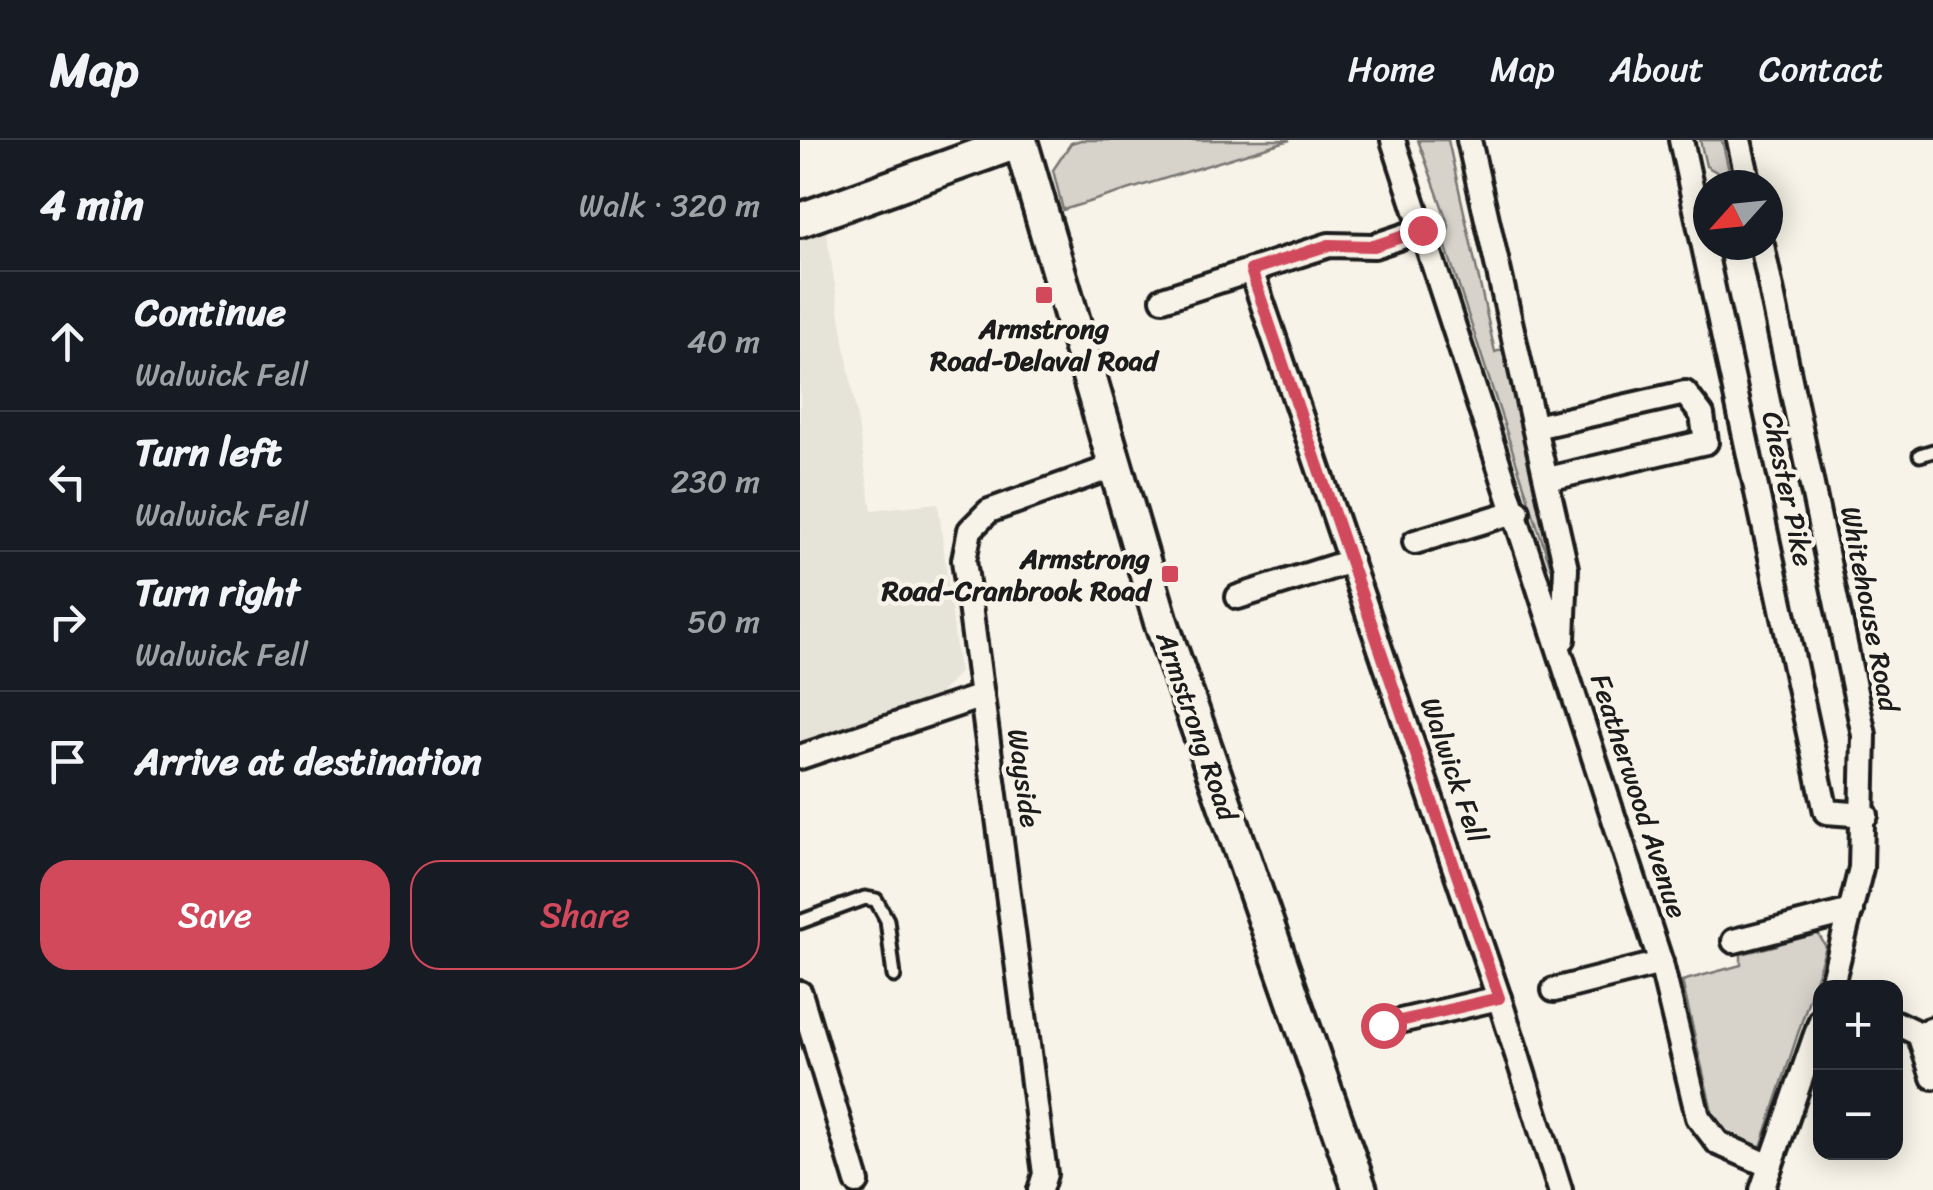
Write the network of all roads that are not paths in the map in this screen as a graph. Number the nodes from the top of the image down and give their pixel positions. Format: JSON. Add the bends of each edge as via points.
{"nodes":[{"id":1,"x":1021,"y":140,"type":"edge"},
{"id":2,"x":1393,"y":140,"type":"edge"},
{"id":3,"x":1470,"y":140,"type":"edge"},
{"id":4,"x":1681,"y":140,"type":"edge"},
{"id":5,"x":1739,"y":140,"type":"edge"},
{"id":6,"x":1746,"y":170,"type":"edge"},
{"id":7,"x":800,"y":220,"type":"edge"},
{"id":8,"x":1422,"y":230,"type":"junction"},
{"id":9,"x":1765,"y":260,"type":"edge"},
{"id":10,"x":1251,"y":270,"type":"junction"},
{"id":11,"x":1163,"y":298,"type":"dead end"},
{"id":12,"x":1534,"y":427,"type":"junction"},
{"id":13,"x":1933,"y":452,"type":"edge"},
{"id":14,"x":1920,"y":455,"type":"dead end"},
{"id":15,"x":1112,"y":467,"type":"junction"},
{"id":16,"x":1548,"y":478,"type":"junction"},
{"id":17,"x":1518,"y":512,"type":"junction"},
{"id":18,"x":1415,"y":542,"type":"dead end"},
{"id":19,"x":1351,"y":561,"type":"junction"},
{"id":20,"x":1238,"y":597,"type":"dead end"},
{"id":21,"x":1562,"y":658,"type":"junction"},
{"id":22,"x":982,"y":696,"type":"junction"},
{"id":23,"x":800,"y":757,"type":"edge"},
{"id":24,"x":1866,"y":815,"type":"junction"},
{"id":25,"x":1852,"y":911,"type":"junction"},
{"id":26,"x":800,"y":922,"type":"edge"},
{"id":27,"x":1734,"y":942,"type":"dead end"},
{"id":28,"x":1662,"y":963,"type":"junction"},
{"id":29,"x":894,"y":976,"type":"dead end"},
{"id":30,"x":1834,"y":980,"type":"edge"},
{"id":31,"x":1554,"y":990,"type":"dead end"},
{"id":32,"x":800,"y":993,"type":"edge"},
{"id":33,"x":1501,"y":1003,"type":"junction"},
{"id":34,"x":1383,"y":1025,"type":"dead end"},
{"id":35,"x":1926,"y":1032,"type":"edge"},
{"id":36,"x":1813,"y":1040,"type":"edge"},
{"id":37,"x":1933,"y":1077,"type":"edge"},
{"id":38,"x":1770,"y":1166,"type":"junction"},
{"id":39,"x":856,"y":1182,"type":"dead end"},
{"id":40,"x":1040,"y":1190,"type":"edge"},
{"id":41,"x":1360,"y":1190,"type":"edge"},
{"id":42,"x":1560,"y":1190,"type":"edge"},
{"id":43,"x":1762,"y":1190,"type":"edge"}],
"edges":[{"from":1,"to":7,"type":"street"},
{"from":1,"to":15,"type":"street","name":"Armstrong Road"},
{"from":2,"to":8,"type":"street","name":"Featherwood Avenue"},
{"from":3,"to":12,"type":"street","name":"Featherwood Avenue"},
{"from":4,"to":24,"type":"street","name":"Chester Pike","via":[[1826,812]]},
{"from":5,"to":6,"type":"street"},
{"from":8,"to":10,"type":"street","via":[[1374,246],[1329,245]]},
{"from":8,"to":17,"type":"street","name":"Featherwood Avenue"},
{"from":9,"to":24,"type":"street","name":"Whitehouse Road","via":[[1864,735]]},
{"from":10,"to":11,"type":"street"},
{"from":10,"to":19,"type":"street","name":"Walwick Fell"},
{"from":12,"to":16,"type":"street","name":"Featherwood Avenue"},
{"from":12,"to":16,"type":"street","via":[[1685,393],[1702,415],[1706,442]]},
{"from":13,"to":14,"type":"lane"},
{"from":15,"to":22,"type":"street","name":"Wayside","via":[[988,510],[970,530],[964,560]]},
{"from":15,"to":41,"type":"street","name":"Armstrong Road"},
{"from":16,"to":21,"type":"street","name":"Featherwood Avenue","via":[[1566,568]]},
{"from":17,"to":18,"type":"street"},
{"from":17,"to":21,"type":"street","name":"Featherwood Avenue"},
{"from":19,"to":20,"type":"street"},
{"from":19,"to":33,"type":"street","name":"Walwick Fell"},
{"from":21,"to":28,"type":"street","name":"Featherwood Avenue"},
{"from":22,"to":23,"type":"street"},
{"from":22,"to":40,"type":"street","name":"Wayside","via":[[1045,1174]]},
{"from":24,"to":25,"type":"street","name":"Whitehouse Road"},
{"from":25,"to":27,"type":"street"},
{"from":25,"to":30,"type":"street","name":"Whitehouse Road"},
{"from":26,"to":29,"type":"lane","via":[[876,900],[888,920]]},
{"from":28,"to":31,"type":"street","name":"Featherwood Avenue"},
{"from":28,"to":38,"type":"street","via":[[1698,1118],[1718,1144]]},
{"from":32,"to":39,"type":"street"},
{"from":33,"to":34,"type":"street"},
{"from":33,"to":42,"type":"street","name":"Walwick Fell"},
{"from":35,"to":37,"type":"street"},
{"from":36,"to":38,"type":"street"},
{"from":38,"to":43,"type":"street"}]}
